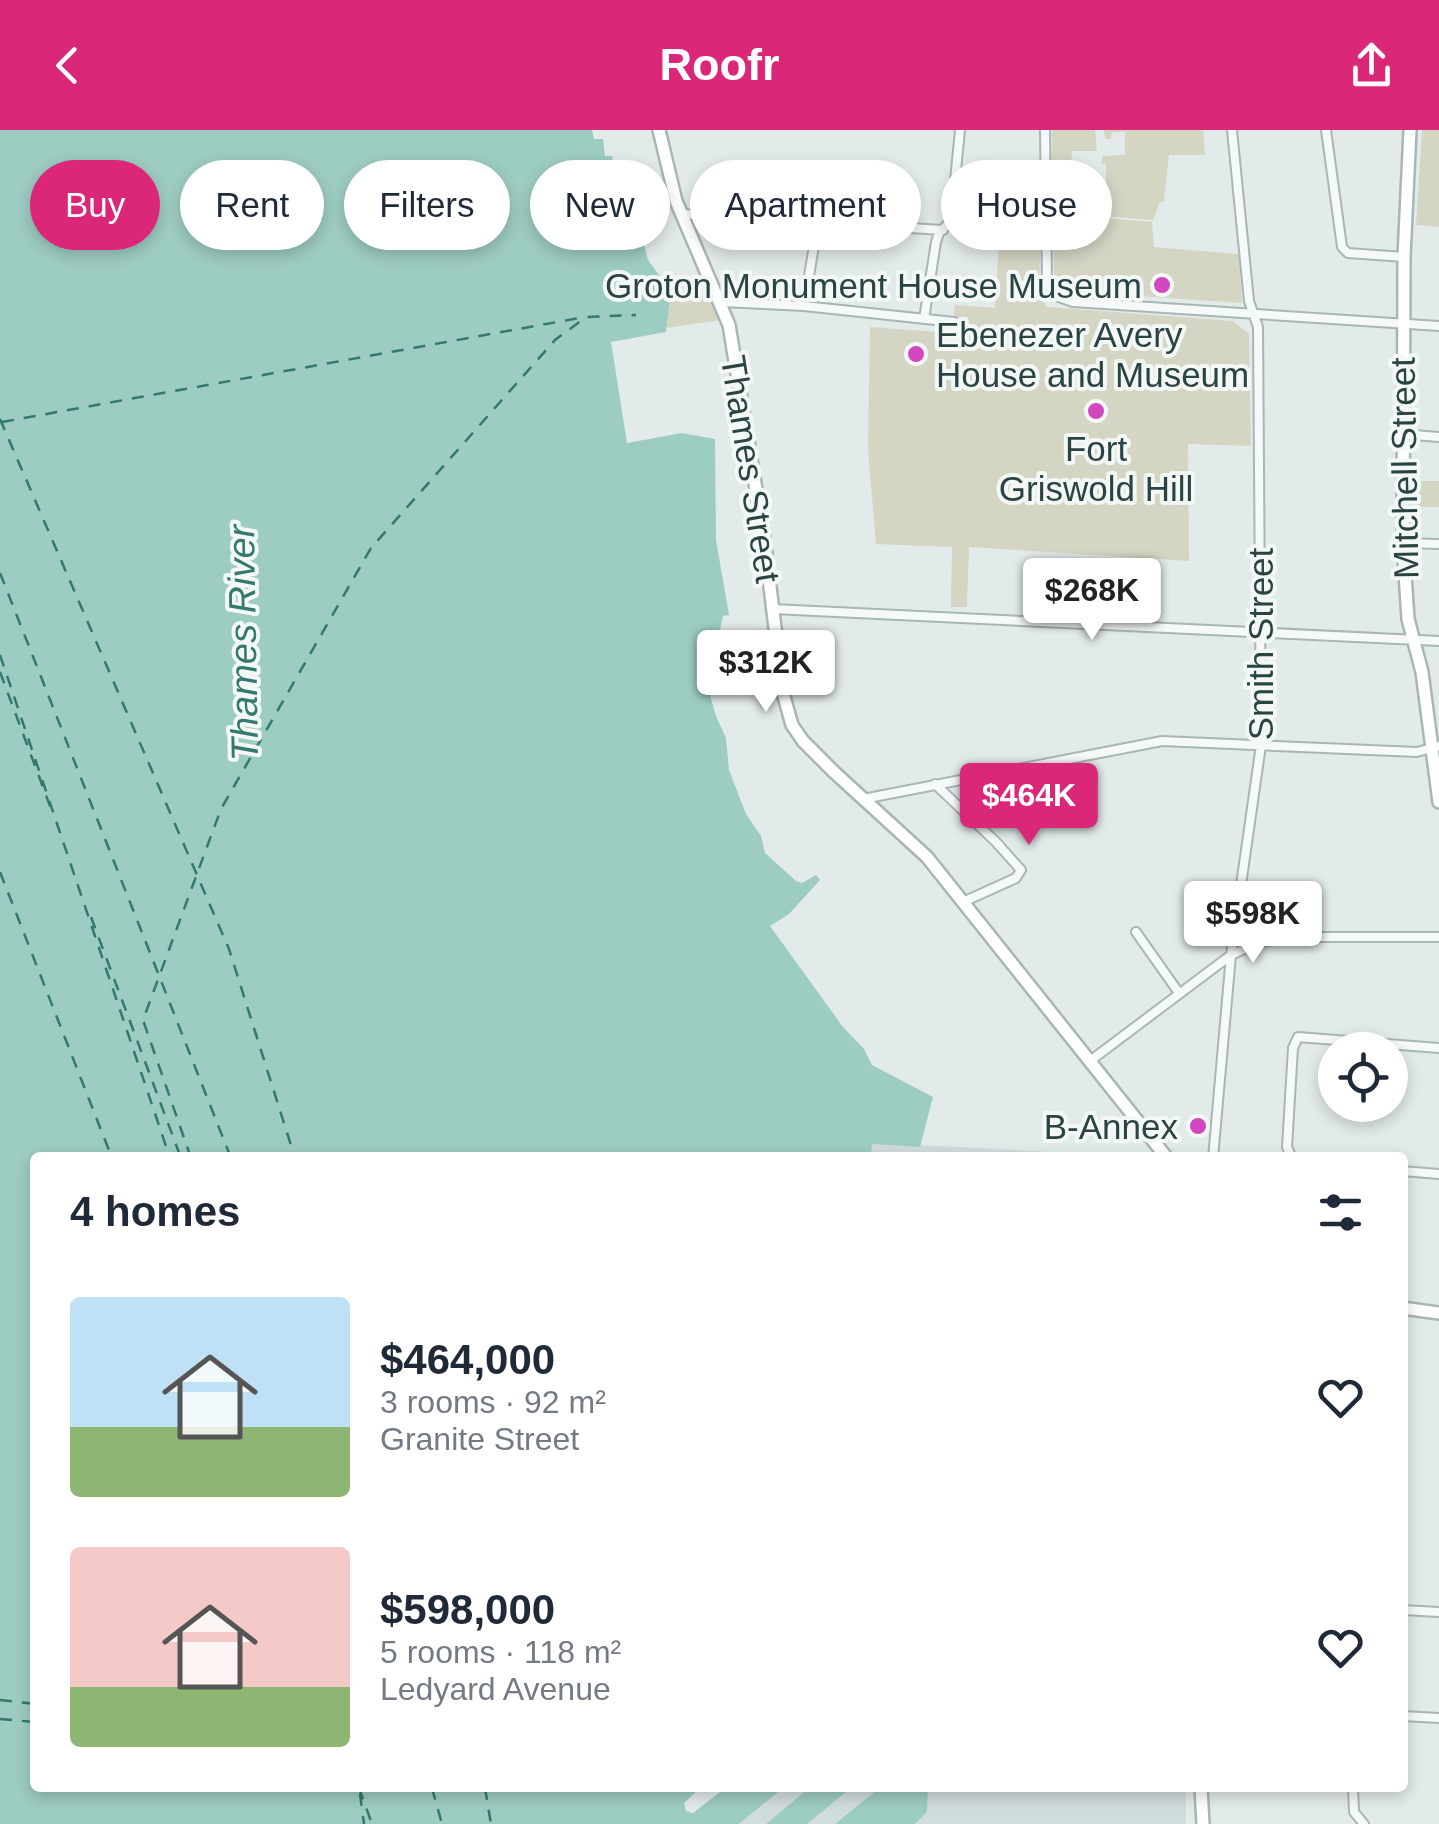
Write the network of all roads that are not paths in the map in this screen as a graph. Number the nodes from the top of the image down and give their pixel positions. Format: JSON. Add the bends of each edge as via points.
{"nodes":[{"id":1,"x":659,"y":130,"type":"edge"},
{"id":2,"x":960,"y":130,"type":"edge"},
{"id":3,"x":1045,"y":130,"type":"edge"},
{"id":4,"x":1232,"y":130,"type":"edge"},
{"id":5,"x":1326,"y":130,"type":"edge"},
{"id":6,"x":1410,"y":130,"type":"edge"},
{"id":7,"x":957,"y":160,"type":"edge"},
{"id":8,"x":682,"y":214,"type":"junction"},
{"id":9,"x":690,"y":214,"type":"edge"},
{"id":10,"x":941,"y":233,"type":"edge"},
{"id":11,"x":813,"y":250,"type":"edge"},
{"id":12,"x":1404,"y":256,"type":"junction"},
{"id":13,"x":809,"y":276,"type":"dead end"},
{"id":14,"x":721,"y":302,"type":"junction"},
{"id":15,"x":1252,"y":314,"type":"junction"},
{"id":16,"x":924,"y":319,"type":"junction"},
{"id":17,"x":954,"y":322,"type":"dead end"},
{"id":18,"x":1403,"y":324,"type":"junction"},
{"id":19,"x":1439,"y":326,"type":"edge"},
{"id":20,"x":1401,"y":434,"type":"junction"},
{"id":21,"x":1439,"y":437,"type":"edge"},
{"id":22,"x":1403,"y":543,"type":"junction"},
{"id":23,"x":1439,"y":544,"type":"edge"},
{"id":24,"x":773,"y":608,"type":"junction"},
{"id":25,"x":1261,"y":632,"type":"junction"},
{"id":26,"x":1412,"y":639,"type":"junction"},
{"id":27,"x":1439,"y":641,"type":"edge"},
{"id":28,"x":1262,"y":745,"type":"junction"},
{"id":29,"x":1435,"y":748,"type":"edge"},
{"id":30,"x":936,"y":784,"type":"junction"},
{"id":31,"x":862,"y":798,"type":"junction"},
{"id":32,"x":1439,"y":802,"type":"edge"},
{"id":33,"x":963,"y":902,"type":"junction"},
{"id":34,"x":1136,"y":932,"type":"dead end"},
{"id":35,"x":1439,"y":937,"type":"edge"},
{"id":36,"x":1231,"y":955,"type":"junction"},
{"id":37,"x":1179,"y":993,"type":"junction"},
{"id":38,"x":1439,"y":1048,"type":"edge"},
{"id":39,"x":1090,"y":1060,"type":"junction"},
{"id":40,"x":1162,"y":1152,"type":"edge"},
{"id":41,"x":1214,"y":1152,"type":"edge"},
{"id":42,"x":1288,"y":1152,"type":"edge"},
{"id":43,"x":1408,"y":1171,"type":"edge"},
{"id":44,"x":1439,"y":1174,"type":"edge"},
{"id":45,"x":1408,"y":1309,"type":"edge"},
{"id":46,"x":1439,"y":1313,"type":"edge"},
{"id":47,"x":1408,"y":1610,"type":"edge"},
{"id":48,"x":1439,"y":1612,"type":"edge"},
{"id":49,"x":1408,"y":1716,"type":"edge"},
{"id":50,"x":1439,"y":1718,"type":"edge"},
{"id":51,"x":1201,"y":1792,"type":"edge"},
{"id":52,"x":1353,"y":1792,"type":"edge"},
{"id":53,"x":1203,"y":1824,"type":"edge"},
{"id":54,"x":1364,"y":1824,"type":"edge"}],
"edges":[{"from":1,"to":8,"type":"street","name":"Thames Street"},
{"from":2,"to":7,"type":"street"},
{"from":3,"to":15,"type":"street","via":[[1047,283],[1056,296]]},
{"from":4,"to":15,"type":"street","name":"Smith Street"},
{"from":5,"to":12,"type":"street","via":[[1342,247],[1348,253]]},
{"from":6,"to":12,"type":"street","name":"Mitchell Street"},
{"from":8,"to":9,"type":"street"},
{"from":8,"to":14,"type":"street","name":"Thames Street"},
{"from":10,"to":16,"type":"street"},
{"from":11,"to":13,"type":"street"},
{"from":12,"to":18,"type":"street","name":"Mitchell Street"},
{"from":14,"to":16,"type":"street"},
{"from":14,"to":24,"type":"street","name":"Thames Street"},
{"from":15,"to":18,"type":"street"},
{"from":15,"to":25,"type":"street","name":"Smith Street","via":[[1258,327]]},
{"from":16,"to":17,"type":"street"},
{"from":18,"to":19,"type":"street"},
{"from":18,"to":20,"type":"street","name":"Mitchell Street"},
{"from":20,"to":21,"type":"street"},
{"from":20,"to":22,"type":"street","name":"Mitchell Street"},
{"from":22,"to":23,"type":"street"},
{"from":22,"to":26,"type":"street","name":"Mitchell Street"},
{"from":24,"to":25,"type":"street"},
{"from":24,"to":31,"type":"street","name":"Thames Street","via":[[792,725]]},
{"from":25,"to":26,"type":"street"},
{"from":25,"to":28,"type":"street","name":"Smith Street"},
{"from":26,"to":27,"type":"street"},
{"from":26,"to":29,"type":"street","name":"Mitchell Street"},
{"from":28,"to":29,"type":"street"},
{"from":28,"to":30,"type":"street","via":[[1150,742]]},
{"from":28,"to":36,"type":"street","name":"Smith Street"},
{"from":29,"to":32,"type":"street","name":"Mitchell Street"},
{"from":30,"to":31,"type":"street"},
{"from":30,"to":33,"type":"street","via":[[1020,870],[1016,878]]},
{"from":31,"to":33,"type":"street","name":"Thames Street","via":[[928,858]]},
{"from":33,"to":39,"type":"street","name":"Thames Street"},
{"from":34,"to":37,"type":"street"},
{"from":35,"to":36,"type":"street","via":[[1273,938]]},
{"from":36,"to":37,"type":"street"},
{"from":36,"to":41,"type":"street","name":"Smith Street"},
{"from":37,"to":39,"type":"street"},
{"from":38,"to":42,"type":"street","via":[[1298,1037]]},
{"from":39,"to":40,"type":"street","name":"Thames Street"},
{"from":43,"to":44,"type":"street"},
{"from":45,"to":46,"type":"street"},
{"from":47,"to":48,"type":"street"},
{"from":49,"to":50,"type":"street"},
{"from":51,"to":53,"type":"street"},
{"from":52,"to":54,"type":"street","via":[[1354,1812]]}]}
